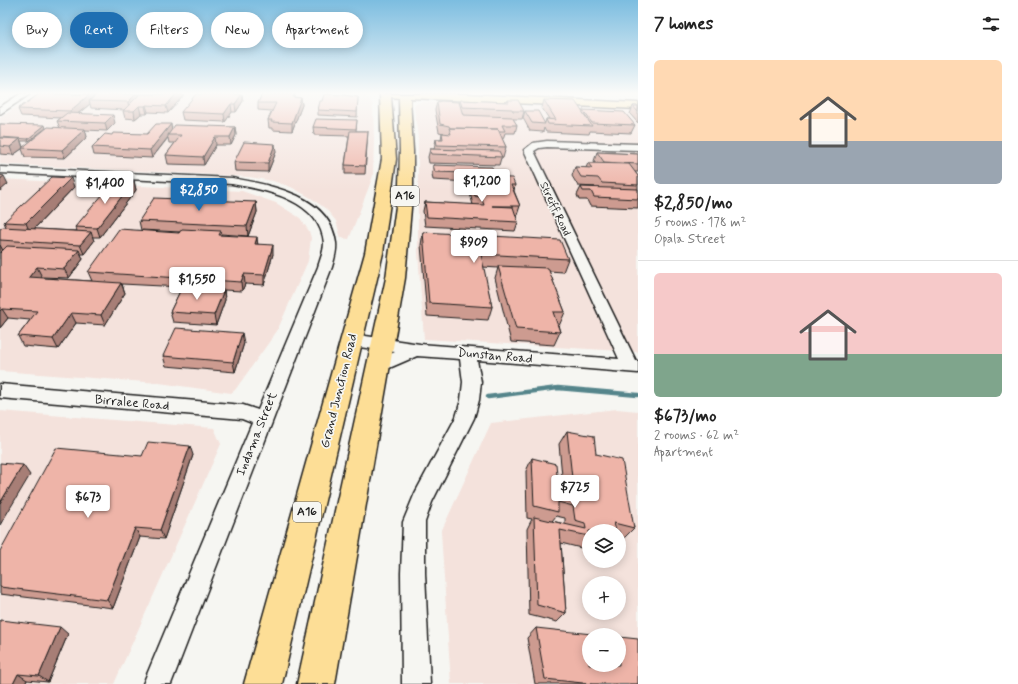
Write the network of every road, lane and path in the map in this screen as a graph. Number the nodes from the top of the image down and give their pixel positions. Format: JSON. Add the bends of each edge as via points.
{"nodes":[{"id":1,"x":387,"y":126,"type":"edge"},
{"id":2,"x":406,"y":126,"type":"edge"},
{"id":3,"x":638,"y":147,"type":"edge"},
{"id":4,"x":0,"y":170,"type":"edge"},
{"id":5,"x":352,"y":340,"type":"junction"},
{"id":6,"x":416,"y":349,"type":"junction"},
{"id":7,"x":468,"y":354,"type":"junction"},
{"id":8,"x":381,"y":355,"type":"junction"},
{"id":9,"x":634,"y":367,"type":"edge"},
{"id":10,"x":0,"y":391,"type":"edge"},
{"id":11,"x":262,"y":419,"type":"junction"},
{"id":12,"x":157,"y":684,"type":"edge"},
{"id":13,"x":263,"y":684,"type":"edge"},
{"id":14,"x":316,"y":684,"type":"edge"},
{"id":15,"x":416,"y":684,"type":"edge"}],
"edges":[{"from":1,"to":5,"type":"highway","name":"Grand Junction Road","number":"A16","via":[[389,159],[383,199],[374,253]]},
{"from":2,"to":8,"type":"highway","number":"A16","via":[[404,207]]},
{"from":3,"to":9,"type":"street","name":"Streiff Road","via":[[547,144],[536,145],[529,150]]},
{"from":4,"to":11,"type":"street","name":"Indama Street","via":[[232,181],[264,187],[290,196],[315,212],[326,227],[330,243],[325,267]]},
{"from":5,"to":8,"type":"street","name":"Dunstan Road"},
{"from":5,"to":13,"type":"highway","name":"Grand Junction Road","number":"A16"},
{"from":6,"to":7,"type":"street","name":"Dunstan Road"},
{"from":6,"to":8,"type":"street"},
{"from":6,"to":8,"type":"street","name":"Dunstan Road"},
{"from":7,"to":9,"type":"street","name":"Dunstan Road"},
{"from":7,"to":15,"type":"street","via":[[472,382],[465,418],[425,494],[414,522]]},
{"from":8,"to":14,"type":"highway","number":"A16"},
{"from":10,"to":11,"type":"street","name":"Birralee Road","via":[[243,412]]},
{"from":11,"to":12,"type":"street","name":"Indama Street"}]}
